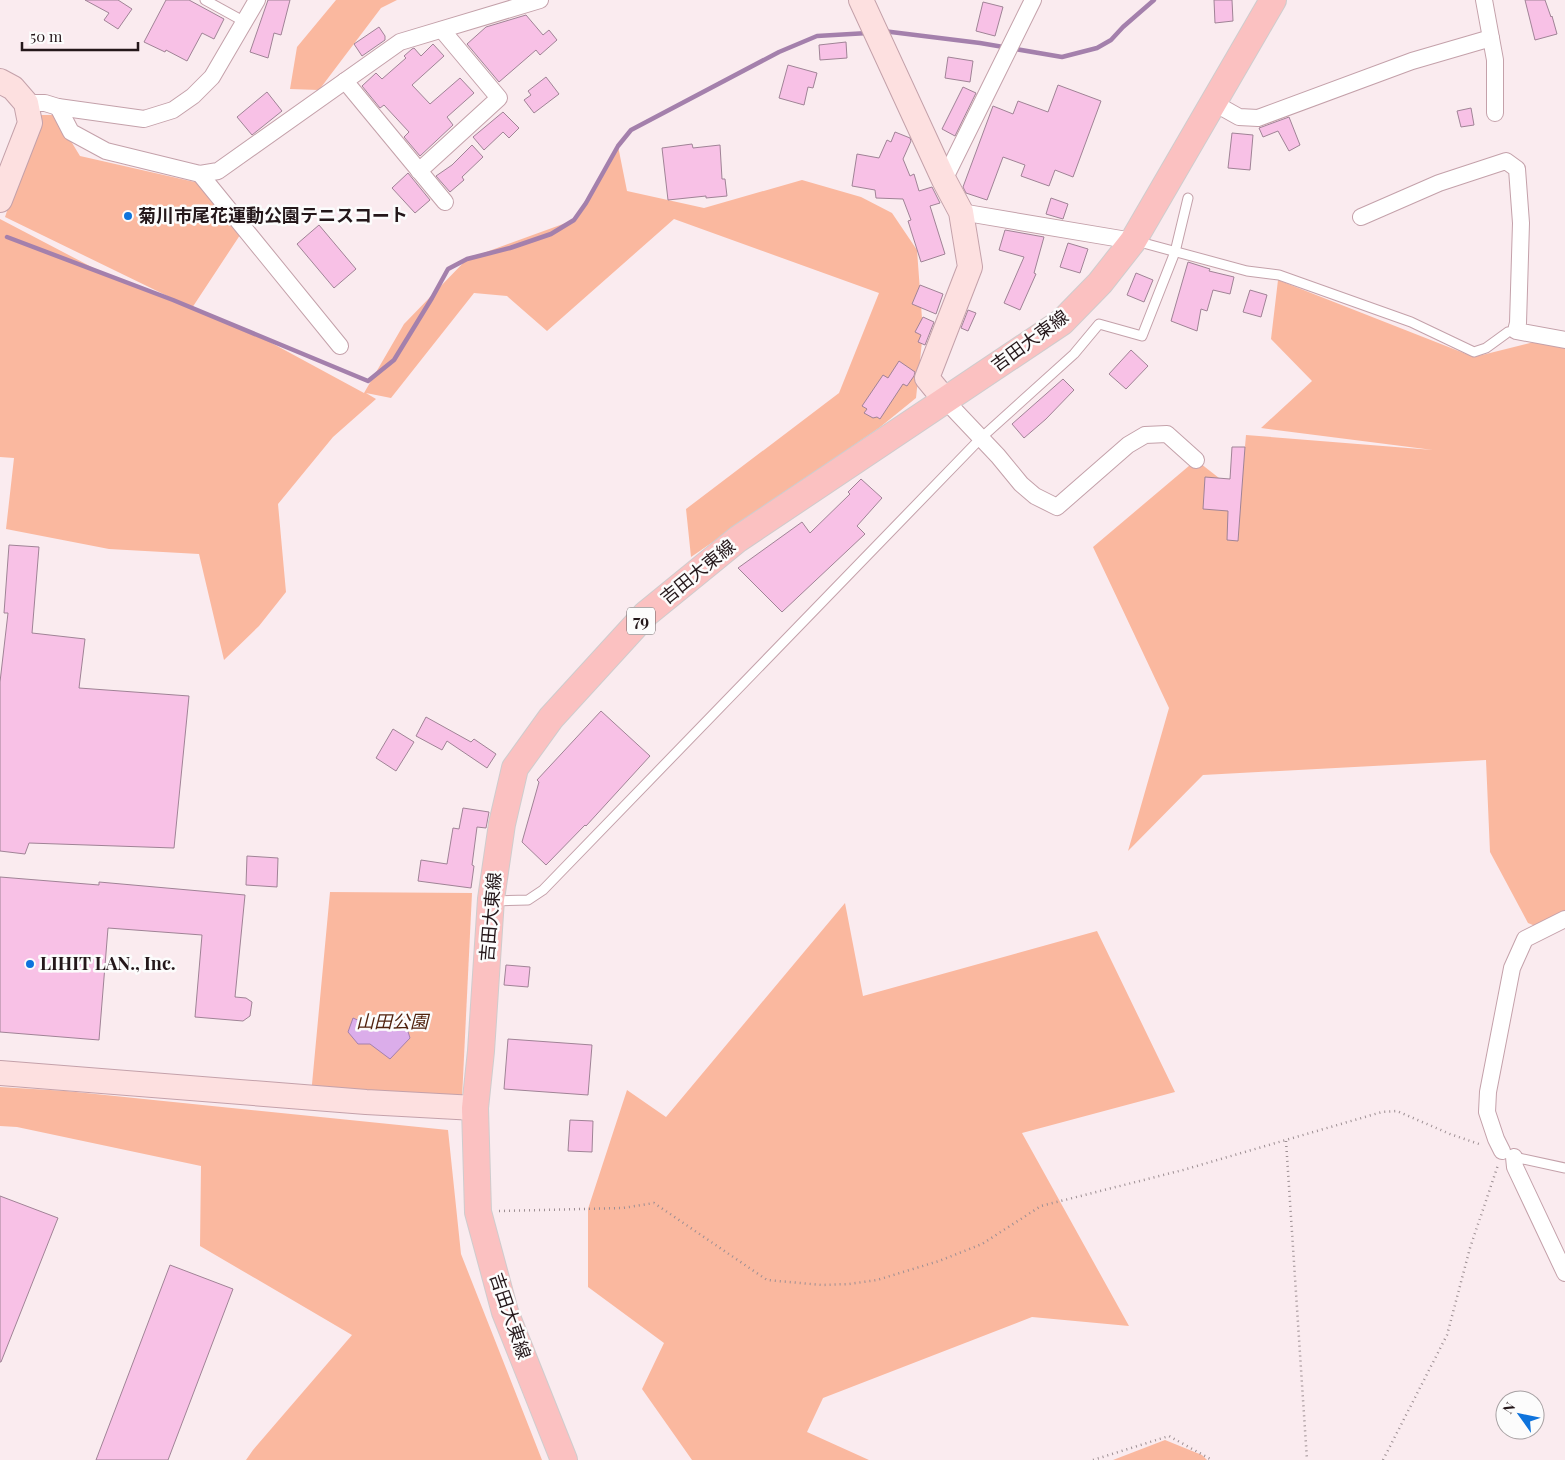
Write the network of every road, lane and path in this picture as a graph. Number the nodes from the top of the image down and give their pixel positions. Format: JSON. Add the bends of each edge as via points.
{"nodes":[{"id":1,"x":205,"y":0,"type":"edge"},
{"id":2,"x":257,"y":0,"type":"edge"},
{"id":3,"x":540,"y":0,"type":"edge"},
{"id":4,"x":1273,"y":0,"type":"edge"},
{"id":5,"x":1484,"y":0,"type":"edge"},
{"id":6,"x":1029,"y":1,"type":"edge"},
{"id":7,"x":521,"y":3,"type":"edge"},
{"id":8,"x":865,"y":10,"type":"edge"},
{"id":9,"x":245,"y":22,"type":"junction"},
{"id":10,"x":442,"y":30,"type":"junction"},
{"id":11,"x":1490,"y":38,"type":"junction"},
{"id":12,"x":0,"y":81,"type":"edge"},
{"id":13,"x":345,"y":81,"type":"junction"},
{"id":14,"x":26,"y":103,"type":"junction"},
{"id":15,"x":1214,"y":103,"type":"junction"},
{"id":16,"x":58,"y":107,"type":"junction"},
{"id":17,"x":1495,"y":113,"type":"dead end"},
{"id":18,"x":419,"y":171,"type":"junction"},
{"id":19,"x":200,"y":174,"type":"junction"},
{"id":20,"x":944,"y":180,"type":"junction"},
{"id":21,"x":1188,"y":198,"type":"dead end"},
{"id":22,"x":0,"y":200,"type":"edge"},
{"id":23,"x":445,"y":202,"type":"dead end"},
{"id":24,"x":961,"y":212,"type":"junction"},
{"id":25,"x":1361,"y":217,"type":"dead end"},
{"id":26,"x":1133,"y":241,"type":"junction"},
{"id":27,"x":1175,"y":252,"type":"junction"},
{"id":28,"x":1516,"y":331,"type":"junction"},
{"id":29,"x":1565,"y":340,"type":"edge"},
{"id":30,"x":340,"y":346,"type":"dead end"},
{"id":31,"x":946,"y":400,"type":"junction"},
{"id":32,"x":981,"y":438,"type":"junction"},
{"id":33,"x":1196,"y":460,"type":"dead end"},
{"id":34,"x":491,"y":901,"type":"junction"},
{"id":35,"x":1565,"y":919,"type":"edge"},
{"id":36,"x":0,"y":1073,"type":"edge"},
{"id":37,"x":475,"y":1108,"type":"junction"},
{"id":38,"x":1286,"y":1141,"type":"junction"},
{"id":39,"x":1508,"y":1154,"type":"junction"},
{"id":40,"x":1565,"y":1168,"type":"edge"},
{"id":41,"x":478,"y":1212,"type":"junction"},
{"id":42,"x":1565,"y":1273,"type":"edge"},
{"id":43,"x":564,"y":1460,"type":"edge"},
{"id":44,"x":1093,"y":1460,"type":"edge"},
{"id":45,"x":1212,"y":1460,"type":"edge"},
{"id":46,"x":1307,"y":1460,"type":"edge"},
{"id":47,"x":1382,"y":1460,"type":"edge"}],
"edges":[{"from":1,"to":9,"type":"lane"},
{"from":2,"to":9,"type":"street"},
{"from":3,"to":7,"type":"street"},
{"from":4,"to":15,"type":"main road","name":"吉田大東線","number":"79"},
{"from":5,"to":11,"type":"street"},
{"from":6,"to":20,"type":"street","via":[[1015,38]]},
{"from":7,"to":10,"type":"street"},
{"from":8,"to":20,"type":"street"},
{"from":9,"to":16,"type":"street","via":[[212,77],[194,96],[173,110],[144,119]]},
{"from":10,"to":13,"type":"street","via":[[400,42]]},
{"from":10,"to":18,"type":"street","via":[[499,98]]},
{"from":11,"to":15,"type":"street","via":[[1412,61],[1258,118],[1240,117]]},
{"from":11,"to":17,"type":"street","via":[[1495,60]]},
{"from":12,"to":14,"type":"street","via":[[13,88]]},
{"from":13,"to":18,"type":"street"},
{"from":13,"to":19,"type":"street","via":[[218,171]]},
{"from":14,"to":16,"type":"street"},
{"from":14,"to":22,"type":"street","via":[[30,123]]},
{"from":15,"to":26,"type":"main road","name":"吉田大東線","number":"79"},
{"from":16,"to":19,"type":"street","via":[[71,132],[106,150]]},
{"from":18,"to":23,"type":"street"},
{"from":19,"to":30,"type":"street"},
{"from":20,"to":24,"type":"street"},
{"from":21,"to":27,"type":"lane"},
{"from":24,"to":26,"type":"street"},
{"from":24,"to":31,"type":"street","via":[[970,267],[927,378]]},
{"from":25,"to":28,"type":"street","via":[[1439,183],[1506,161],[1517,169],[1521,223]]},
{"from":26,"to":27,"type":"lane"},
{"from":26,"to":31,"type":"main road","name":"吉田大東線","number":"79","via":[[1100,283],[1062,322]]},
{"from":27,"to":28,"type":"lane","via":[[1247,271],[1279,275],[1411,322],[1474,352],[1486,348],[1508,332]]},
{"from":27,"to":32,"type":"lane","via":[[1142,336],[1099,324],[1074,354]]},
{"from":28,"to":29,"type":"street"},
{"from":31,"to":32,"type":"street"},
{"from":31,"to":34,"type":"main road","name":"吉田大東線","number":"79","via":[[738,539],[646,614],[551,718],[515,768],[502,824]]},
{"from":32,"to":33,"type":"street","via":[[1021,484],[1056,507],[1128,444],[1145,435],[1167,434]]},
{"from":32,"to":34,"type":"lane","via":[[543,890],[528,900]]},
{"from":34,"to":37,"type":"main road","name":"吉田大東線","number":"79"},
{"from":35,"to":39,"type":"street","via":[[1524,939],[1512,968],[1487,1112],[1496,1139]]},
{"from":36,"to":37,"type":"street"},
{"from":37,"to":41,"type":"main road","name":"吉田大東線","number":"79"},
{"from":38,"to":39,"type":"path","via":[[1382,1112],[1397,1111]]},
{"from":38,"to":41,"type":"path","via":[[1041,1206],[982,1244],[948,1258],[877,1280],[849,1284],[766,1280],[654,1203],[623,1208]]},
{"from":38,"to":46,"type":"path"},
{"from":39,"to":40,"type":"lane"},
{"from":39,"to":42,"type":"street"},
{"from":39,"to":47,"type":"path","via":[[1470,1248],[1447,1335]]},
{"from":41,"to":43,"type":"main road","name":"吉田大東線","number":"79","via":[[506,1312]]},
{"from":44,"to":45,"type":"path","via":[[1168,1436]]}]}
